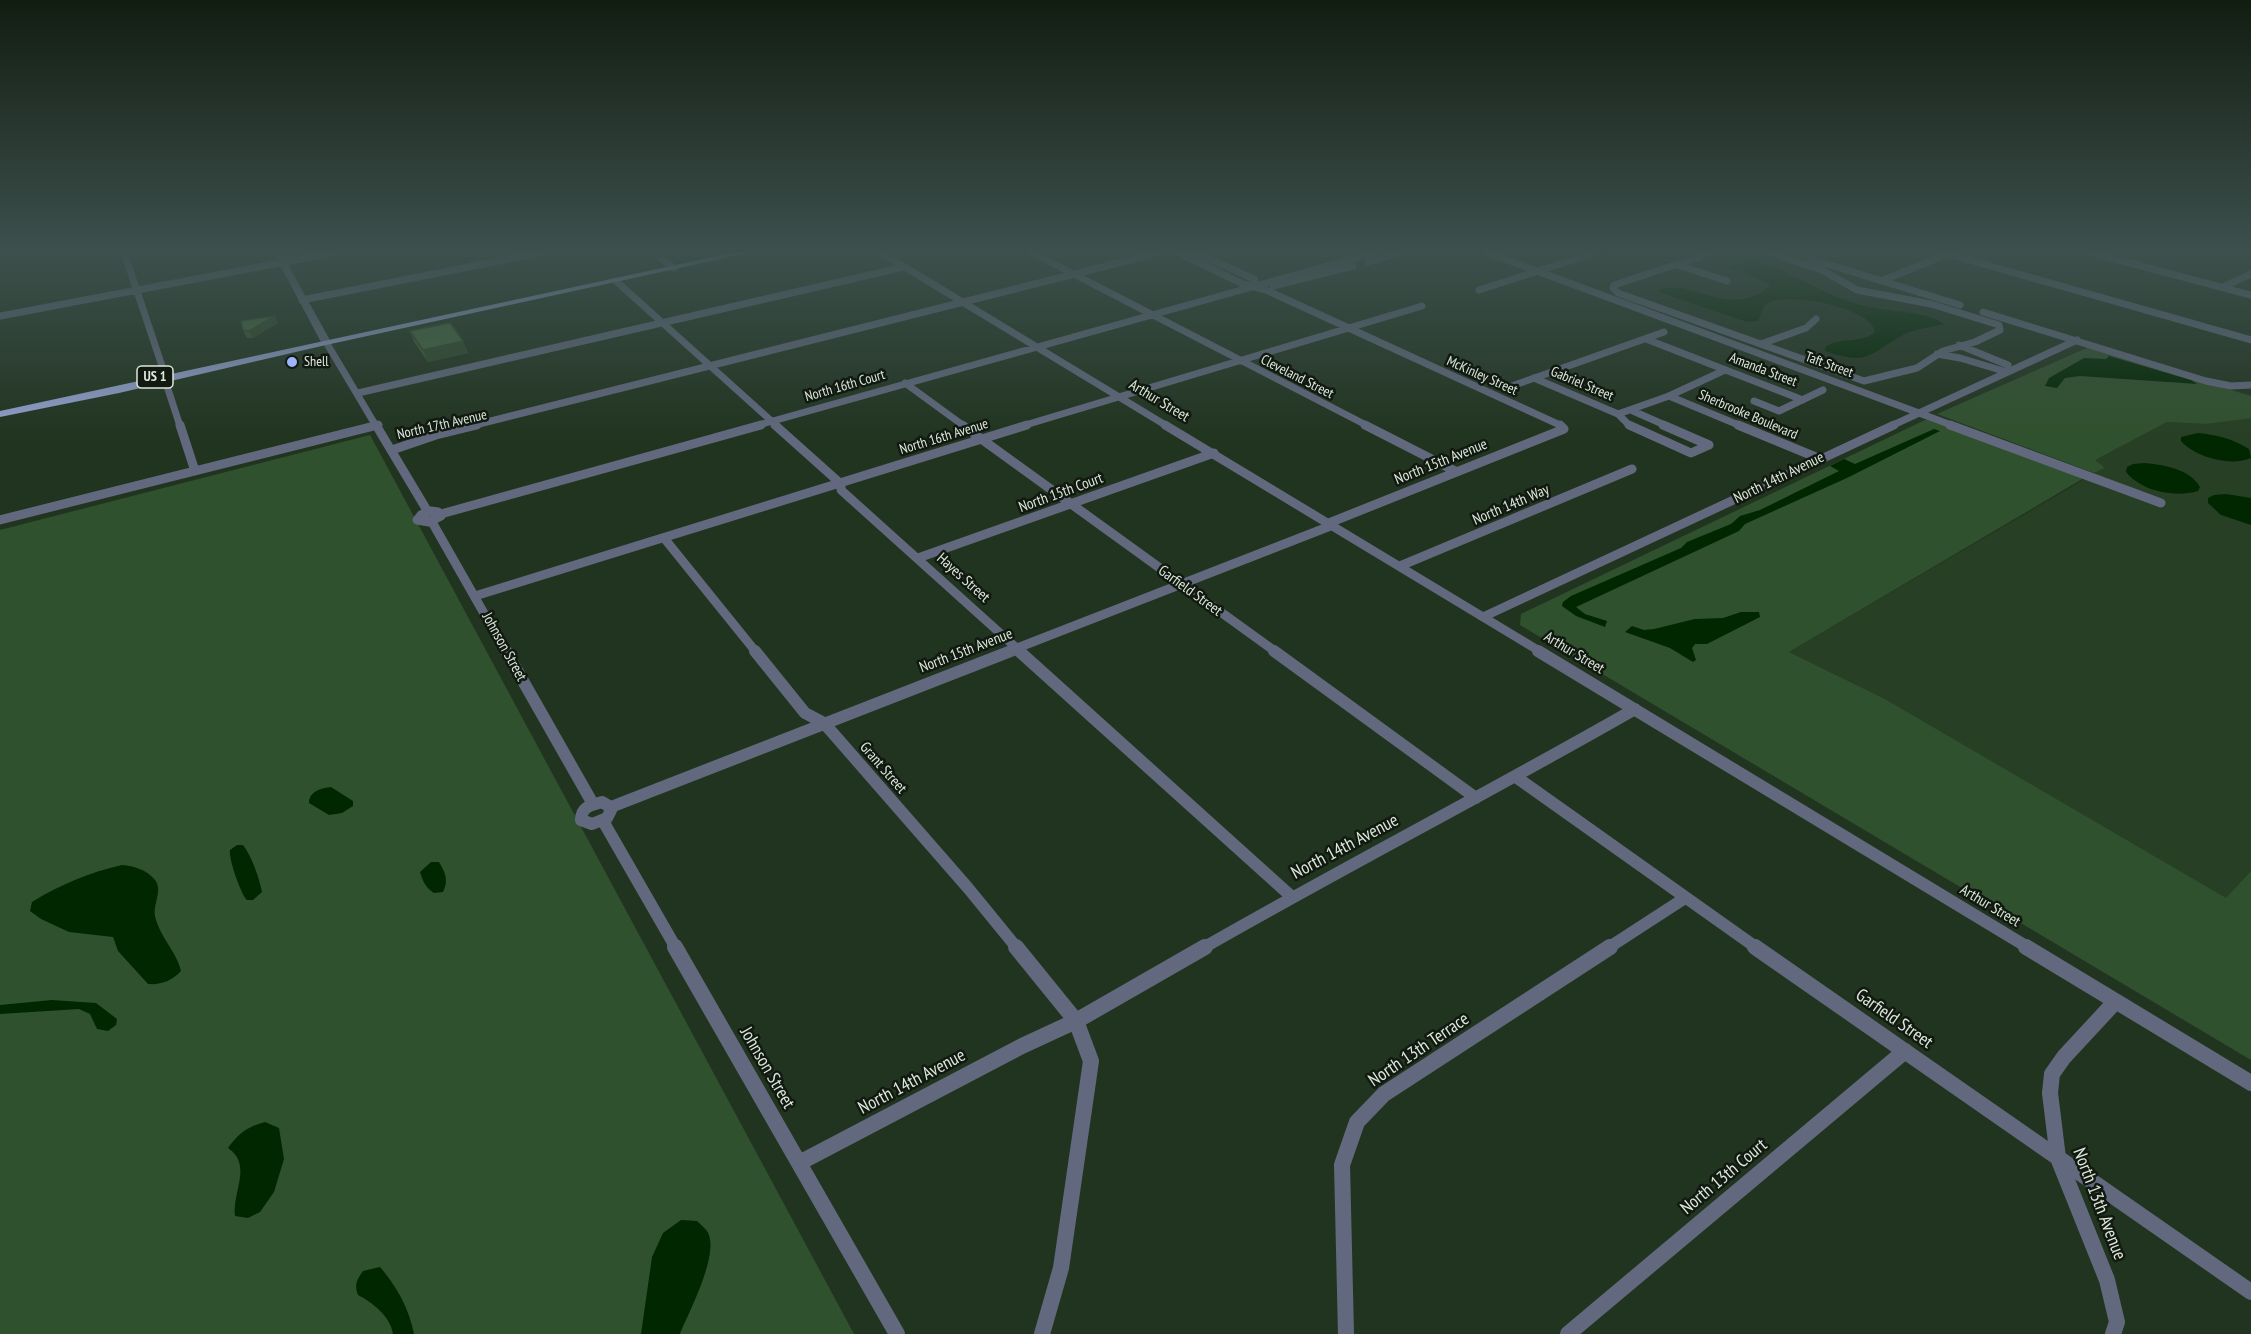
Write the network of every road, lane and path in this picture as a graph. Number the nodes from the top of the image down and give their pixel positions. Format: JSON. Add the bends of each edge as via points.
{"nodes":[{"id":1,"x":144,"y":314,"type":"edge"},
{"id":2,"x":310,"y":314,"type":"edge"},
{"id":3,"x":458,"y":314,"type":"edge"},
{"id":4,"x":653,"y":314,"type":"edge"},
{"id":5,"x":690,"y":314,"type":"edge"},
{"id":6,"x":930,"y":314,"type":"edge"},
{"id":7,"x":982,"y":314,"type":"edge"},
{"id":8,"x":1151,"y":314,"type":"joint"},
{"id":9,"x":1319,"y":314,"type":"edge"},
{"id":10,"x":1395,"y":314,"type":"edge"},
{"id":11,"x":1654,"y":314,"type":"edge"},
{"id":12,"x":1679,"y":314,"type":"edge"},
{"id":13,"x":1964,"y":314,"type":"edge"},
{"id":14,"x":1991,"y":314,"type":"edge"},
{"id":15,"x":2161,"y":314,"type":"edge"},
{"id":16,"x":1816,"y":318,"type":"dead end"},
{"id":17,"x":661,"y":321,"type":"junction"},
{"id":18,"x":1349,"y":328,"type":"junction"},
{"id":19,"x":1664,"y":332,"type":"dead end"},
{"id":20,"x":1646,"y":339,"type":"junction"},
{"id":21,"x":2077,"y":340,"type":"junction"},
{"id":22,"x":2251,"y":340,"type":"edge"},
{"id":23,"x":326,"y":342,"type":"junction"},
{"id":24,"x":1761,"y":344,"type":"junction"},
{"id":25,"x":1959,"y":345,"type":"junction"},
{"id":26,"x":1037,"y":346,"type":"junction"},
{"id":27,"x":1977,"y":353,"type":"junction"},
{"id":28,"x":1937,"y":354,"type":"junction"},
{"id":29,"x":1966,"y":360,"type":"junction"},
{"id":30,"x":1241,"y":362,"type":"junction"},
{"id":31,"x":711,"y":367,"type":"junction"},
{"id":32,"x":2016,"y":368,"type":"junction"},
{"id":33,"x":1725,"y":370,"type":"junction"},
{"id":34,"x":2007,"y":372,"type":"junction"},
{"id":35,"x":165,"y":377,"type":"junction"},
{"id":36,"x":1534,"y":378,"type":"junction"},
{"id":37,"x":905,"y":383,"type":"junction"},
{"id":38,"x":2251,"y":384,"type":"edge"},
{"id":39,"x":1509,"y":387,"type":"dead end"},
{"id":40,"x":1777,"y":390,"type":"junction"},
{"id":41,"x":1823,"y":390,"type":"dead end"},
{"id":42,"x":357,"y":391,"type":"junction"},
{"id":43,"x":1120,"y":396,"type":"junction"},
{"id":44,"x":1669,"y":396,"type":"junction"},
{"id":45,"x":1803,"y":400,"type":"junction"},
{"id":46,"x":1633,"y":411,"type":"junction"},
{"id":47,"x":1918,"y":412,"type":"junction"},
{"id":48,"x":0,"y":414,"type":"edge"},
{"id":49,"x":1618,"y":414,"type":"junction"},
{"id":50,"x":771,"y":421,"type":"junction"},
{"id":51,"x":378,"y":425,"type":"junction"},
{"id":52,"x":1564,"y":429,"type":"joint"},
{"id":53,"x":982,"y":439,"type":"junction"},
{"id":54,"x":392,"y":450,"type":"junction"},
{"id":55,"x":1214,"y":453,"type":"junction"},
{"id":56,"x":1818,"y":459,"type":"junction"},
{"id":57,"x":1632,"y":469,"type":"dead end"},
{"id":58,"x":195,"y":471,"type":"junction"},
{"id":59,"x":1457,"y":472,"type":"junction"},
{"id":60,"x":841,"y":484,"type":"junction"},
{"id":61,"x":2161,"y":503,"type":"dead end"},
{"id":62,"x":1070,"y":504,"type":"junction"},
{"id":63,"x":430,"y":517,"type":"junction"},
{"id":64,"x":0,"y":520,"type":"edge"},
{"id":65,"x":1331,"y":524,"type":"junction"},
{"id":66,"x":664,"y":538,"type":"junction"},
{"id":67,"x":918,"y":558,"type":"junction"},
{"id":68,"x":1400,"y":566,"type":"junction"},
{"id":69,"x":1181,"y":585,"type":"junction"},
{"id":70,"x":475,"y":596,"type":"junction"},
{"id":71,"x":1483,"y":617,"type":"junction"},
{"id":72,"x":1016,"y":647,"type":"junction"},
{"id":73,"x":1635,"y":709,"type":"junction"},
{"id":74,"x":824,"y":723,"type":"junction"},
{"id":75,"x":1516,"y":777,"type":"junction"},
{"id":76,"x":1476,"y":798,"type":"junction"},
{"id":77,"x":593,"y":804,"type":"junction"},
{"id":78,"x":611,"y":807,"type":"junction"},
{"id":79,"x":603,"y":821,"type":"junction"},
{"id":80,"x":1292,"y":897,"type":"junction"},
{"id":81,"x":1685,"y":898,"type":"junction"},
{"id":82,"x":2115,"y":1002,"type":"junction"},
{"id":83,"x":1076,"y":1022,"type":"junction"},
{"id":84,"x":1905,"y":1051,"type":"junction"},
{"id":85,"x":2251,"y":1083,"type":"edge"},
{"id":86,"x":2058,"y":1158,"type":"junction"},
{"id":87,"x":799,"y":1163,"type":"junction"},
{"id":88,"x":2251,"y":1292,"type":"edge"},
{"id":89,"x":897,"y":1334,"type":"edge"},
{"id":90,"x":1042,"y":1334,"type":"edge"},
{"id":91,"x":1346,"y":1334,"type":"edge"},
{"id":92,"x":1568,"y":1334,"type":"edge"},
{"id":93,"x":2113,"y":1334,"type":"edge"}],
"edges":[{"from":1,"to":35,"type":"street"},
{"from":2,"to":23,"type":"street","name":"Johnson Street"},
{"from":3,"to":23,"type":"main road","number":"US 1"},
{"from":4,"to":17,"type":"street","name":"Hayes Street"},
{"from":5,"to":17,"type":"street"},
{"from":6,"to":31,"type":"street","name":"North 17th Avenue"},
{"from":7,"to":26,"type":"street","name":"Arthur Street"},
{"from":8,"to":26,"type":"street","name":"North 16th Court"},
{"from":8,"to":30,"type":"street","name":"Cleveland Street"},
{"from":9,"to":18,"type":"street","name":"McKinley Street"},
{"from":10,"to":18,"type":"street","name":"North 16th Avenue"},
{"from":11,"to":47,"type":"street","name":"Taft Street"},
{"from":12,"to":24,"type":"street"},
{"from":13,"to":25,"type":"street","via":[[1999,325],[2000,330]]},
{"from":14,"to":21,"type":"street"},
{"from":15,"to":22,"type":"street"},
{"from":16,"to":24,"type":"street","via":[[1806,328]]},
{"from":17,"to":31,"type":"street","name":"Hayes Street"},
{"from":17,"to":42,"type":"street"},
{"from":18,"to":30,"type":"street","name":"North 16th Avenue"},
{"from":18,"to":52,"type":"street","name":"McKinley Street"},
{"from":19,"to":20,"type":"street"},
{"from":20,"to":33,"type":"street","name":"Amanda Street"},
{"from":20,"to":36,"type":"street"},
{"from":21,"to":32,"type":"street","name":"North 14th Avenue"},
{"from":21,"to":38,"type":"street","via":[[2206,381]]},
{"from":23,"to":35,"type":"main road","number":"US 1"},
{"from":23,"to":42,"type":"street","name":"Johnson Street"},
{"from":24,"to":28,"type":"street","via":[[1864,381],[1917,368]]},
{"from":25,"to":27,"type":"street"},
{"from":25,"to":28,"type":"street"},
{"from":26,"to":37,"type":"street","name":"North 16th Court"},
{"from":26,"to":43,"type":"street","name":"Arthur Street"},
{"from":27,"to":29,"type":"street"},
{"from":27,"to":32,"type":"street"},
{"from":28,"to":29,"type":"street"},
{"from":29,"to":34,"type":"street"},
{"from":30,"to":43,"type":"street","name":"North 16th Avenue"},
{"from":30,"to":59,"type":"street","name":"Cleveland Street"},
{"from":31,"to":50,"type":"street","name":"Hayes Street"},
{"from":31,"to":54,"type":"street","name":"North 17th Avenue","via":[[404,450]]},
{"from":32,"to":34,"type":"street","name":"North 14th Avenue"},
{"from":33,"to":40,"type":"street","name":"Amanda Street"},
{"from":33,"to":44,"type":"street"},
{"from":34,"to":47,"type":"street","name":"North 14th Avenue"},
{"from":35,"to":48,"type":"main road","number":"US 1"},
{"from":35,"to":58,"type":"street"},
{"from":36,"to":39,"type":"street"},
{"from":36,"to":49,"type":"street","name":"Gabriel Street"},
{"from":37,"to":50,"type":"street","name":"North 16th Court"},
{"from":37,"to":53,"type":"street","name":"Garfield Street"},
{"from":40,"to":45,"type":"street","name":"Amanda Street"},
{"from":40,"to":45,"type":"street","via":[[1754,401],[1779,411]]},
{"from":41,"to":45,"type":"street"},
{"from":42,"to":51,"type":"street","name":"Johnson Street"},
{"from":43,"to":53,"type":"street","name":"North 16th Avenue"},
{"from":43,"to":55,"type":"street","name":"Arthur Street"},
{"from":44,"to":46,"type":"street"},
{"from":44,"to":56,"type":"street","name":"Sherbrooke Boulevard"},
{"from":46,"to":49,"type":"street"},
{"from":46,"to":49,"type":"street","name":"Gabriel Street","via":[[1709,445],[1691,453],[1632,428]]},
{"from":47,"to":56,"type":"street","name":"North 14th Avenue"},
{"from":47,"to":61,"type":"street","name":"Taft Street"},
{"from":50,"to":60,"type":"street","name":"Hayes Street"},
{"from":50,"to":63,"type":"street","name":"North 16th Court","via":[[441,514],[440,518]]},
{"from":51,"to":54,"type":"street","name":"Johnson Street"},
{"from":51,"to":58,"type":"street","name":"North 17th Avenue"},
{"from":52,"to":59,"type":"street","name":"North 15th Avenue"},
{"from":53,"to":60,"type":"street","name":"North 16th Avenue"},
{"from":53,"to":62,"type":"street","name":"Garfield Street"},
{"from":54,"to":63,"type":"street","name":"Johnson Street"},
{"from":55,"to":62,"type":"street","name":"North 15th Court"},
{"from":55,"to":65,"type":"street","name":"Arthur Street"},
{"from":56,"to":71,"type":"street","name":"North 14th Avenue"},
{"from":57,"to":68,"type":"street","name":"North 14th Way"},
{"from":58,"to":64,"type":"street","name":"North 17th Avenue"},
{"from":59,"to":65,"type":"street","name":"North 15th Avenue"},
{"from":60,"to":66,"type":"street","name":"North 16th Avenue"},
{"from":60,"to":67,"type":"street","name":"Hayes Street","via":[[841,490]]},
{"from":62,"to":67,"type":"street","name":"North 15th Court"},
{"from":62,"to":69,"type":"street","name":"Garfield Street"},
{"from":63,"to":70,"type":"street","name":"Johnson Street"},
{"from":65,"to":68,"type":"street","name":"Arthur Street"},
{"from":65,"to":69,"type":"street","name":"North 15th Avenue"},
{"from":66,"to":70,"type":"street","name":"North 16th Avenue"},
{"from":66,"to":74,"type":"street","name":"Grant Street","via":[[806,713]]},
{"from":67,"to":72,"type":"street","name":"Hayes Street"},
{"from":68,"to":71,"type":"street","name":"Arthur Street"},
{"from":69,"to":72,"type":"street","name":"North 15th Avenue"},
{"from":69,"to":76,"type":"street","name":"Garfield Street"},
{"from":70,"to":77,"type":"street","name":"Johnson Street"},
{"from":71,"to":73,"type":"street","name":"Arthur Street"},
{"from":72,"to":74,"type":"street","name":"North 15th Avenue"},
{"from":72,"to":80,"type":"street","name":"Hayes Street"},
{"from":73,"to":75,"type":"street","name":"North 14th Avenue"},
{"from":73,"to":82,"type":"street","name":"Arthur Street"},
{"from":74,"to":78,"type":"street","name":"North 15th Avenue"},
{"from":74,"to":83,"type":"street","name":"Grant Street","via":[[968,888]]},
{"from":75,"to":76,"type":"street","name":"North 14th Avenue"},
{"from":75,"to":81,"type":"street","name":"Garfield Street"},
{"from":76,"to":80,"type":"street","name":"North 14th Avenue"},
{"from":77,"to":78,"type":"street","via":[[602,802]]},
{"from":77,"to":79,"type":"street","via":[[583,810],[581,820],[592,824]]},
{"from":78,"to":79,"type":"street","via":[[610,815]]},
{"from":79,"to":87,"type":"street","name":"Johnson Street"},
{"from":80,"to":83,"type":"street","name":"North 14th Avenue"},
{"from":81,"to":84,"type":"street","name":"Garfield Street"},
{"from":81,"to":91,"type":"street","name":"North 13th Terrace","via":[[1384,1094],[1357,1122],[1342,1165]]},
{"from":82,"to":85,"type":"street","name":"Arthur Street"},
{"from":82,"to":86,"type":"street","name":"North 13th Avenue","via":[[2052,1074],[2050,1093]]},
{"from":83,"to":87,"type":"street","name":"North 14th Avenue","via":[[1022,1046]]},
{"from":83,"to":90,"type":"street","via":[[1091,1061],[1061,1268]]},
{"from":84,"to":86,"type":"street","name":"Garfield Street"},
{"from":84,"to":92,"type":"street","name":"North 13th Court"},
{"from":86,"to":88,"type":"street","name":"Garfield Street"},
{"from":86,"to":93,"type":"street","name":"North 13th Avenue","via":[[2107,1280],[2116,1322]]},
{"from":87,"to":89,"type":"street","name":"Johnson Street"}]}
